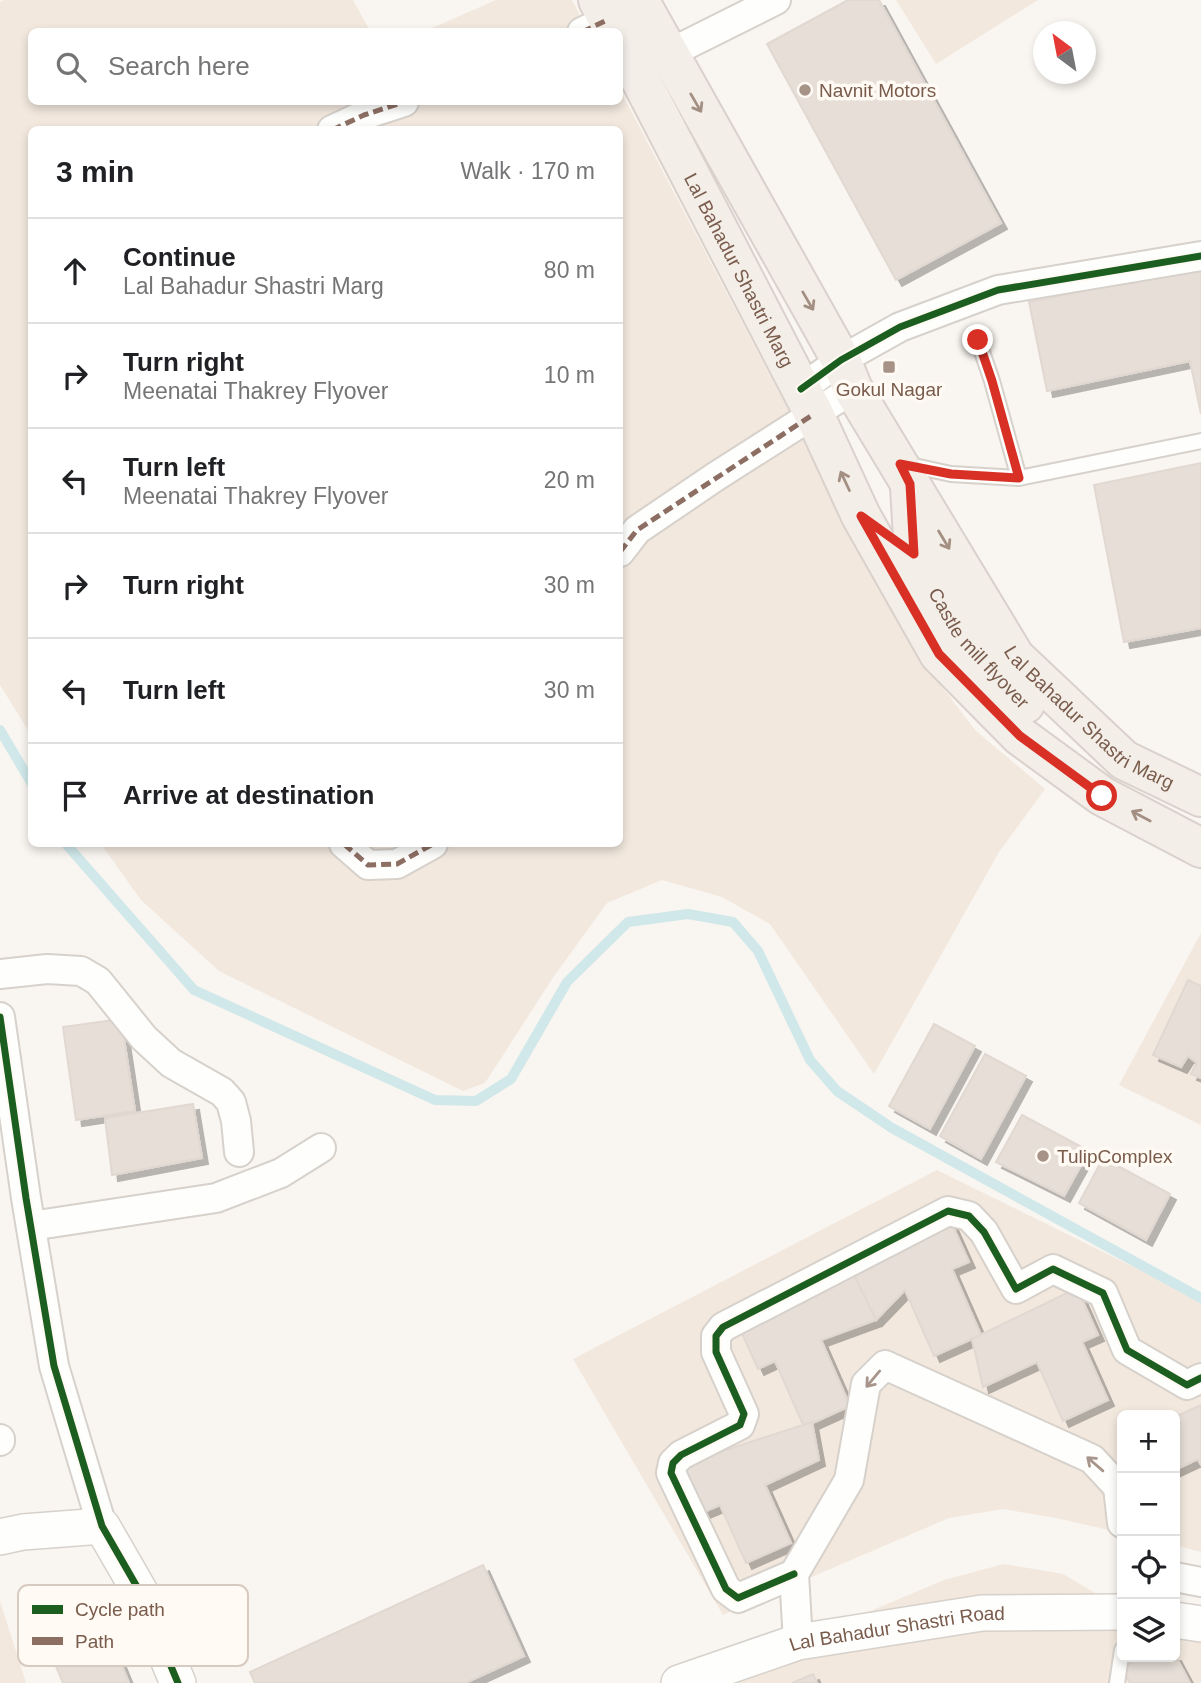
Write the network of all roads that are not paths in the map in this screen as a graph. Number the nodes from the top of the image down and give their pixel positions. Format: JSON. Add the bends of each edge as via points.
{"nodes":[{"id":1,"x":776,"y":0,"type":"edge"},
{"id":2,"x":615,"y":18,"type":"edge"},
{"id":3,"x":623,"y":34,"type":"edge"},
{"id":4,"x":668,"y":54,"type":"junction"},
{"id":5,"x":396,"y":105,"type":"edge"},
{"id":6,"x":342,"y":126,"type":"edge"},
{"id":7,"x":1201,"y":256,"type":"edge"},
{"id":8,"x":978,"y":340,"type":"dead end"},
{"id":9,"x":847,"y":374,"type":"junction"},
{"id":10,"x":808,"y":401,"type":"junction"},
{"id":11,"x":1201,"y":441,"type":"edge"},
{"id":12,"x":905,"y":474,"type":"junction"},
{"id":13,"x":1019,"y":478,"type":"junction"},
{"id":14,"x":861,"y":516,"type":"junction"},
{"id":15,"x":623,"y":548,"type":"edge"},
{"id":16,"x":917,"y":560,"type":"junction"},
{"id":17,"x":1201,"y":797,"type":"edge"},
{"id":18,"x":1201,"y":813,"type":"edge"},
{"id":19,"x":347,"y":847,"type":"edge"},
{"id":20,"x":428,"y":847,"type":"edge"},
{"id":21,"x":1201,"y":848,"type":"edge"},
{"id":22,"x":0,"y":974,"type":"edge"},
{"id":23,"x":0,"y":1017,"type":"edge"},
{"id":24,"x":321,"y":1148,"type":"dead end"},
{"id":25,"x":239,"y":1152,"type":"dead end"},
{"id":26,"x":31,"y":1226,"type":"junction"},
{"id":27,"x":1201,"y":1378,"type":"edge"},
{"id":28,"x":1117,"y":1486,"type":"edge"},
{"id":29,"x":102,"y":1527,"type":"junction"},
{"id":30,"x":0,"y":1537,"type":"edge"},
{"id":31,"x":794,"y":1574,"type":"junction"},
{"id":32,"x":1180,"y":1578,"type":"edge"},
{"id":33,"x":1201,"y":1582,"type":"edge"},
{"id":34,"x":136,"y":1585,"type":"edge"},
{"id":35,"x":1117,"y":1612,"type":"edge"},
{"id":36,"x":1180,"y":1621,"type":"edge"},
{"id":37,"x":1201,"y":1624,"type":"edge"},
{"id":38,"x":798,"y":1642,"type":"junction"},
{"id":39,"x":1120,"y":1662,"type":"edge"},
{"id":40,"x":171,"y":1666,"type":"edge"},
{"id":41,"x":178,"y":1683,"type":"edge"},
{"id":42,"x":679,"y":1683,"type":"edge"},
{"id":43,"x":1117,"y":1683,"type":"edge"}],
"edges":[{"from":1,"to":4,"type":"street"},
{"from":2,"to":4,"type":"main road","name":"Lal Bahadur Shastri Marg"},
{"from":3,"to":10,"type":"main road","name":"Lal Bahadur Shastri Marg"},
{"from":4,"to":9,"type":"main road","name":"Lal Bahadur Shastri Marg","one_way":true},
{"from":5,"to":6,"type":"street"},
{"from":7,"to":9,"type":"street","via":[[998,290],[900,327]]},
{"from":8,"to":13,"type":"lane"},
{"from":9,"to":10,"type":"street"},
{"from":9,"to":12,"type":"main road","name":"Lal Bahadur Shastri Marg"},
{"from":14,"to":10,"type":"main road","name":"Lal Bahadur Shastri Marg","one_way":true},
{"from":10,"to":15,"type":"street","via":[[637,530]]},
{"from":11,"to":13,"type":"lane"},
{"from":12,"to":13,"type":"lane"},
{"from":12,"to":16,"type":"main road"},
{"from":12,"to":17,"type":"main road","name":"Lal Bahadur Shastri Marg","one_way":true,"via":[[1015,657],[1124,760]]},
{"from":14,"to":16,"type":"main road"},
{"from":21,"to":14,"type":"main road","name":"Lal Bahadur Shastri Marg","one_way":true,"via":[[1102,796],[1020,736],[939,654]]},
{"from":16,"to":18,"type":"main road","name":"Castle mill flyover","via":[[960,635],[1045,725],[1096,760]]},
{"from":19,"to":20,"type":"street","via":[[368,865],[397,864]]},
{"from":22,"to":25,"type":"street","via":[[81,971],[99,981],[144,1038],[172,1063],[231,1102]]},
{"from":23,"to":26,"type":"street"},
{"from":24,"to":26,"type":"street","via":[[281,1173],[216,1198]]},
{"from":26,"to":29,"type":"street","via":[[54,1366]]},
{"from":27,"to":31,"type":"street","via":[[1187,1385],[1127,1350],[1102,1293],[1053,1269],[1016,1289],[984,1232],[968,1216],[948,1211],[723,1327],[716,1336],[716,1352],[744,1414],[740,1425],[681,1455],[671,1474],[726,1589],[738,1598]]},
{"from":28,"to":31,"type":"street","one_way":true,"via":[[1092,1459],[885,1365],[866,1384],[849,1480]]},
{"from":29,"to":30,"type":"street"},
{"from":29,"to":34,"type":"street"},
{"from":31,"to":38,"type":"street"},
{"from":32,"to":33,"type":"street"},
{"from":35,"to":38,"type":"street","name":"Lal Bahadur Shastri Road","via":[[982,1614]]},
{"from":36,"to":37,"type":"street"},
{"from":38,"to":42,"type":"street","name":"Lal Bahadur Shastri Road"},
{"from":39,"to":43,"type":"lane"},
{"from":40,"to":41,"type":"street"}]}
